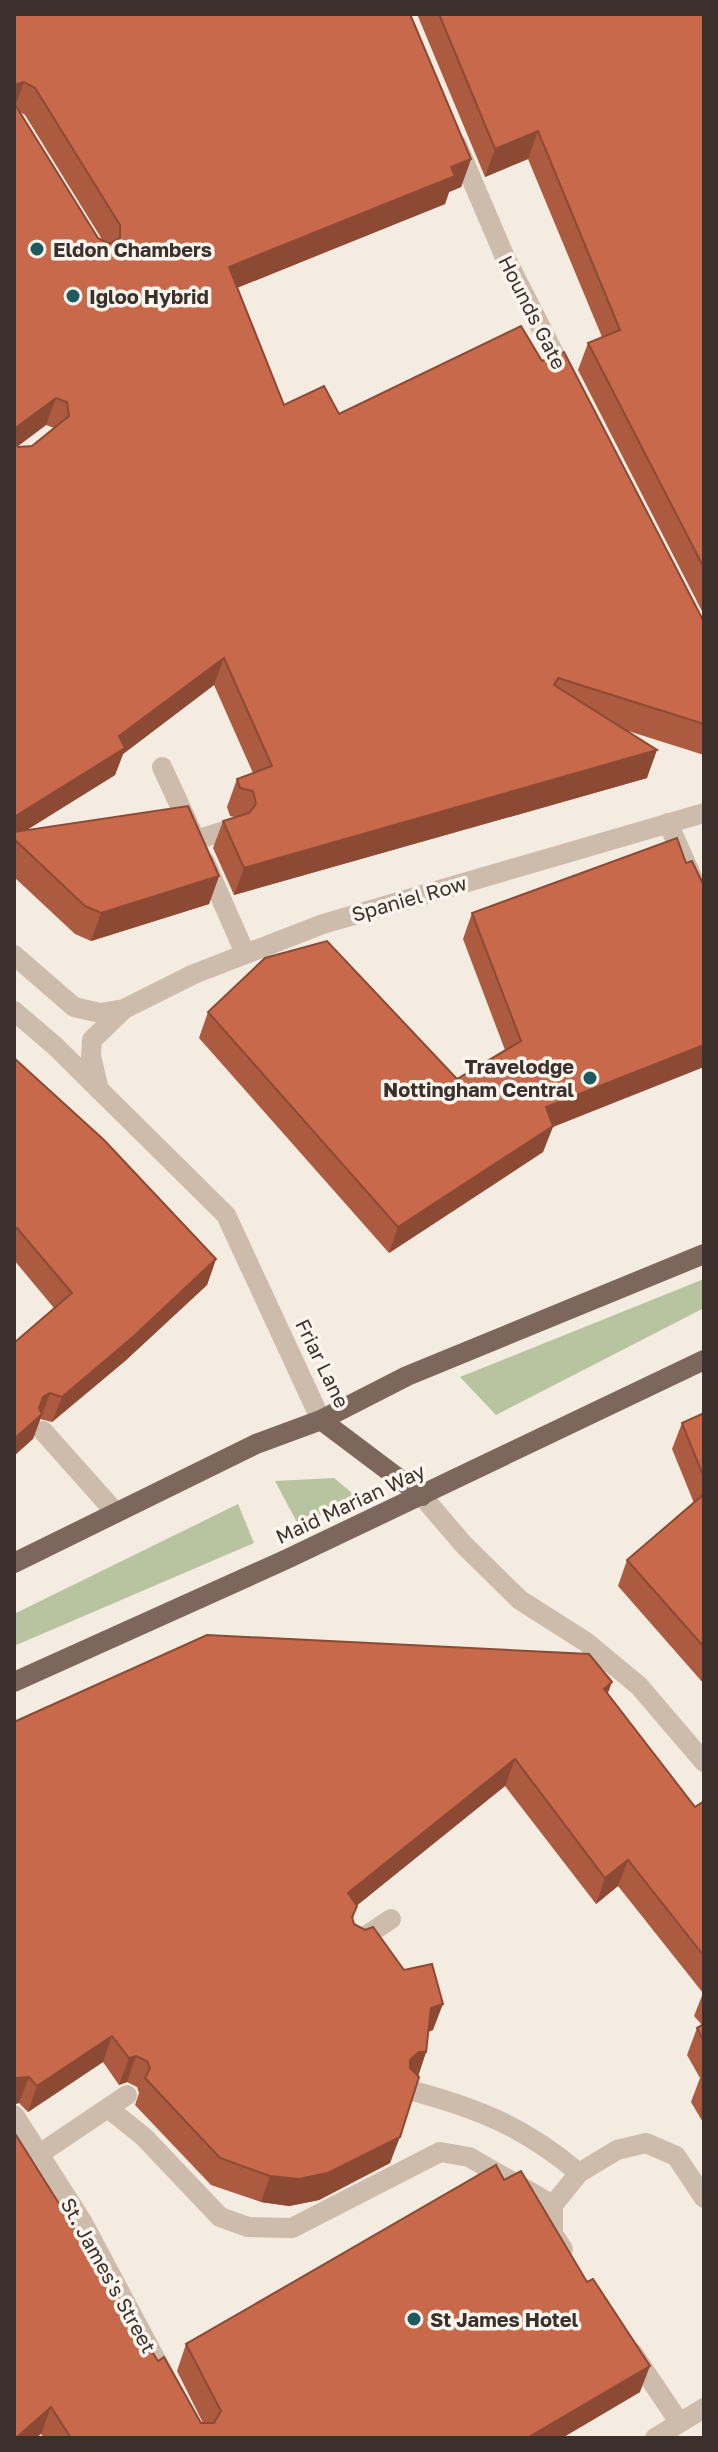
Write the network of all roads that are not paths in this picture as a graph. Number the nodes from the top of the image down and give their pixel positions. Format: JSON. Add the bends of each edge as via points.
{"nodes":[{"id":1,"x":448,"y":125,"type":"edge"},
{"id":2,"x":573,"y":391,"type":"edge"},
{"id":3,"x":162,"y":767,"type":"dead end"},
{"id":4,"x":704,"y":813,"type":"edge"},
{"id":5,"x":668,"y":823,"type":"junction"},
{"id":6,"x":234,"y":828,"type":"edge"},
{"id":7,"x":196,"y":840,"type":"junction"},
{"id":8,"x":704,"y":904,"type":"edge"},
{"id":9,"x":245,"y":953,"type":"junction"},
{"id":10,"x":14,"y":955,"type":"edge"},
{"id":11,"x":124,"y":1009,"type":"junction"},
{"id":12,"x":14,"y":1011,"type":"edge"},
{"id":13,"x":100,"y":1093,"type":"junction"},
{"id":14,"x":704,"y":1254,"type":"edge"},
{"id":15,"x":704,"y":1360,"type":"edge"},
{"id":16,"x":321,"y":1420,"type":"junction"},
{"id":17,"x":43,"y":1431,"type":"edge"},
{"id":18,"x":422,"y":1496,"type":"junction"},
{"id":19,"x":116,"y":1513,"type":"junction"},
{"id":20,"x":14,"y":1563,"type":"edge"},
{"id":21,"x":14,"y":1682,"type":"edge"},
{"id":22,"x":704,"y":1762,"type":"edge"},
{"id":23,"x":391,"y":1919,"type":"dead end"},
{"id":24,"x":355,"y":1943,"type":"edge"},
{"id":25,"x":413,"y":2091,"type":"edge"},
{"id":26,"x":127,"y":2095,"type":"dead end"},
{"id":27,"x":108,"y":2108,"type":"junction"},
{"id":28,"x":14,"y":2115,"type":"edge"},
{"id":29,"x":38,"y":2155,"type":"junction"},
{"id":30,"x":579,"y":2173,"type":"junction"},
{"id":31,"x":704,"y":2198,"type":"edge"},
{"id":32,"x":553,"y":2205,"type":"junction"},
{"id":33,"x":578,"y":2271,"type":"edge"},
{"id":34,"x":620,"y":2334,"type":"edge"},
{"id":35,"x":177,"y":2398,"type":"edge"},
{"id":36,"x":704,"y":2408,"type":"edge"},
{"id":37,"x":679,"y":2422,"type":"junction"},
{"id":38,"x":655,"y":2438,"type":"edge"}],
"edges":[{"from":1,"to":2,"type":"street","name":"Hounds Gate","via":[[504,255]]},
{"from":3,"to":7,"type":"street"},
{"from":4,"to":5,"type":"street","name":"Spaniel Row"},
{"from":5,"to":8,"type":"street"},
{"from":5,"to":9,"type":"street","name":"Spaniel Row","via":[[323,924]]},
{"from":6,"to":7,"type":"street"},
{"from":7,"to":9,"type":"street"},
{"from":9,"to":11,"type":"street","name":"Spaniel Row"},
{"from":10,"to":11,"type":"street","name":"Spaniel Row","via":[[74,1007],[100,1013]]},
{"from":11,"to":13,"type":"street","name":"Spaniel Row","via":[[92,1040]]},
{"from":12,"to":13,"type":"street","name":"Friar Lane"},
{"from":13,"to":16,"type":"street","name":"Friar Lane","via":[[226,1215]]},
{"from":14,"to":16,"type":"main road","via":[[407,1376]]},
{"from":15,"to":18,"type":"main road","name":"Maid Marian Way"},
{"from":16,"to":18,"type":"main road","name":"Friar Lane"},
{"from":16,"to":19,"type":"main road","via":[[256,1444]]},
{"from":17,"to":19,"type":"street"},
{"from":18,"to":21,"type":"main road","name":"Maid Marian Way"},
{"from":18,"to":22,"type":"street","name":"Friar Lane","via":[[520,1600],[586,1642],[639,1686]]},
{"from":19,"to":20,"type":"main road"},
{"from":23,"to":24,"type":"street"},
{"from":25,"to":30,"type":"street","via":[[474,2107],[544,2143]]},
{"from":26,"to":27,"type":"street"},
{"from":27,"to":29,"type":"street"},
{"from":27,"to":32,"type":"street","via":[[144,2137],[220,2217],[248,2227],[292,2228],[440,2152],[469,2157]]},
{"from":28,"to":29,"type":"street","name":"St. James's Street"},
{"from":29,"to":35,"type":"street","name":"St. James's Street","via":[[83,2223]]},
{"from":30,"to":31,"type":"street","via":[[617,2150],[646,2143],[676,2156]]},
{"from":30,"to":32,"type":"street"},
{"from":32,"to":33,"type":"street","via":[[553,2234]]},
{"from":34,"to":37,"type":"street"},
{"from":36,"to":37,"type":"street"},
{"from":37,"to":38,"type":"street"}]}
